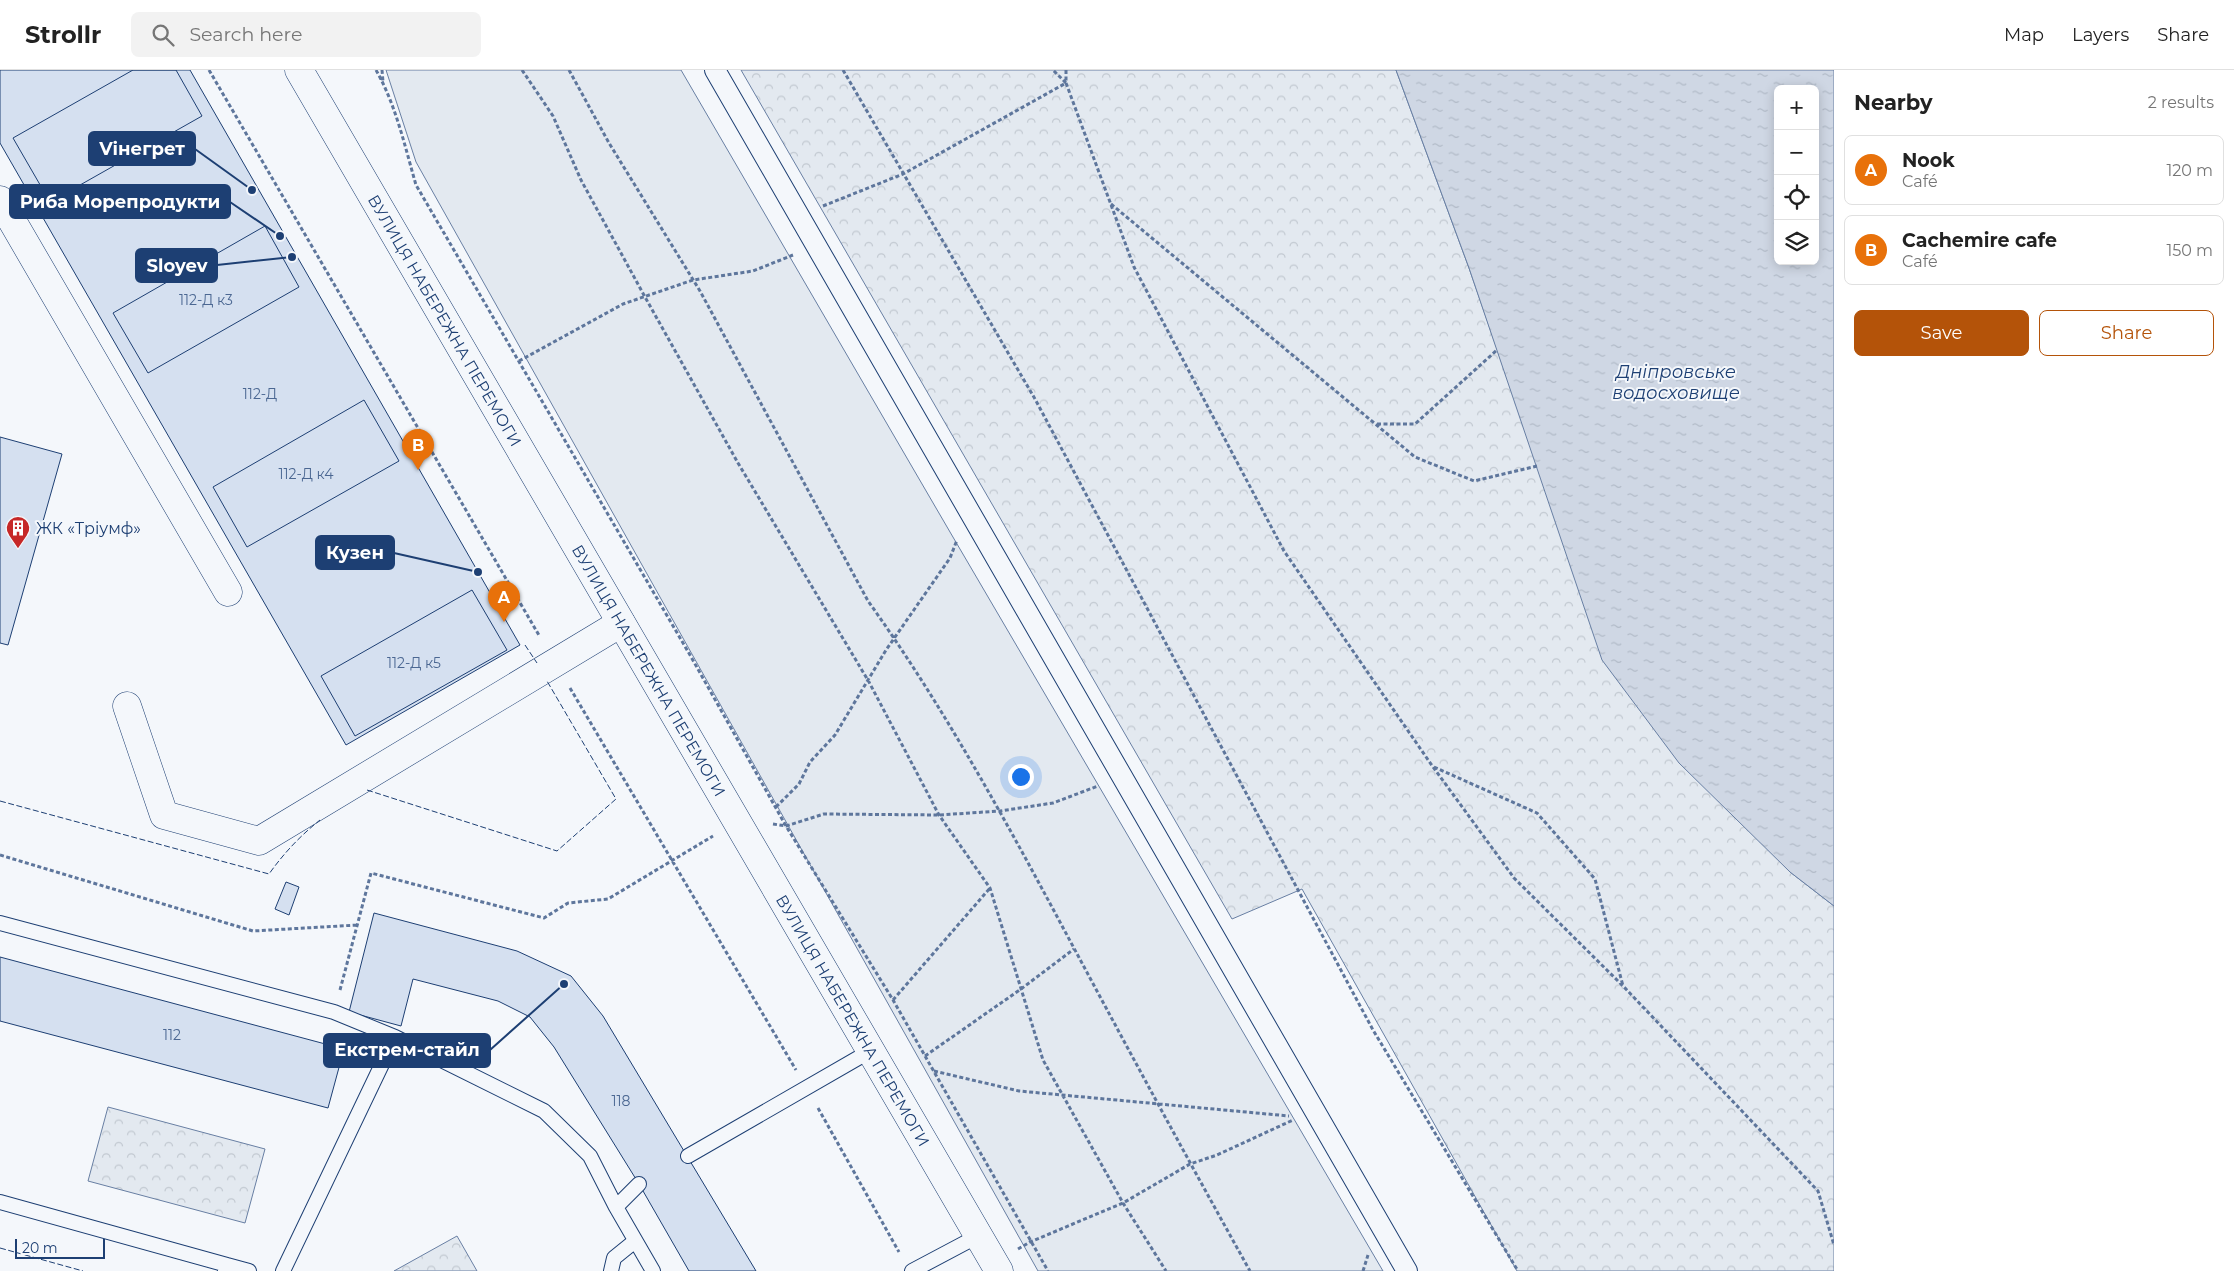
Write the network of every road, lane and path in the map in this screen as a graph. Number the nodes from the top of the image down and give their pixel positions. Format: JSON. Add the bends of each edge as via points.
{"nodes":[{"id":1,"x":209,"y":70,"type":"edge"},
{"id":2,"x":299,"y":70,"type":"edge"},
{"id":3,"x":376,"y":70,"type":"edge"},
{"id":4,"x":382,"y":70,"type":"edge"},
{"id":5,"x":522,"y":70,"type":"edge"},
{"id":6,"x":569,"y":70,"type":"edge"},
{"id":7,"x":715,"y":70,"type":"edge"},
{"id":8,"x":843,"y":70,"type":"edge"},
{"id":9,"x":1053,"y":70,"type":"edge"},
{"id":10,"x":1066,"y":70,"type":"edge"},
{"id":11,"x":383,"y":83,"type":"junction"},
{"id":12,"x":1066,"y":83,"type":"junction"},
{"id":13,"x":903,"y":174,"type":"junction"},
{"id":14,"x":0,"y":200,"type":"edge"},
{"id":15,"x":1110,"y":203,"type":"junction"},
{"id":16,"x":798,"y":216,"type":"junction"},
{"id":17,"x":816,"y":246,"type":"junction"},
{"id":18,"x":693,"y":280,"type":"junction"},
{"id":19,"x":645,"y":297,"type":"junction"},
{"id":20,"x":1497,"y":350,"type":"dead end"},
{"id":21,"x":519,"y":361,"type":"junction"},
{"id":22,"x":1377,"y":424,"type":"junction"},
{"id":23,"x":1537,"y":466,"type":"dead end"},
{"id":24,"x":969,"y":513,"type":"junction"},
{"id":25,"x":228,"y":592,"type":"dead end"},
{"id":26,"x":621,"y":623,"type":"junction"},
{"id":27,"x":895,"y":637,"type":"junction"},
{"id":28,"x":556,"y":663,"type":"junction"},
{"id":29,"x":868,"y":682,"type":"junction"},
{"id":30,"x":127,"y":706,"type":"dead end"},
{"id":31,"x":1433,"y":766,"type":"junction"},
{"id":32,"x":1121,"y":777,"type":"junction"},
{"id":33,"x":776,"y":807,"type":"junction"},
{"id":34,"x":1000,"y":811,"type":"junction"},
{"id":35,"x":939,"y":815,"type":"junction"},
{"id":36,"x":737,"y":821,"type":"junction"},
{"id":37,"x":786,"y":826,"type":"junction"},
{"id":38,"x":0,"y":855,"type":"edge"},
{"id":39,"x":671,"y":861,"type":"junction"},
{"id":40,"x":990,"y":888,"type":"junction"},
{"id":41,"x":0,"y":923,"type":"edge"},
{"id":42,"x":357,"y":925,"type":"junction"},
{"id":43,"x":1074,"y":949,"type":"junction"},
{"id":44,"x":1624,"y":987,"type":"junction"},
{"id":45,"x":1021,"y":989,"type":"junction"},
{"id":46,"x":893,"y":1000,"type":"junction"},
{"id":47,"x":334,"y":1012,"type":"junction"},
{"id":48,"x":395,"y":1037,"type":"junction"},
{"id":49,"x":872,"y":1050,"type":"junction"},
{"id":50,"x":924,"y":1056,"type":"junction"},
{"id":51,"x":933,"y":1071,"type":"junction"},
{"id":52,"x":806,"y":1088,"type":"junction"},
{"id":53,"x":1062,"y":1094,"type":"junction"},
{"id":54,"x":1158,"y":1105,"type":"junction"},
{"id":55,"x":688,"y":1156,"type":"dead end"},
{"id":56,"x":1190,"y":1164,"type":"junction"},
{"id":57,"x":639,"y":1184,"type":"dead end"},
{"id":58,"x":0,"y":1202,"type":"edge"},
{"id":59,"x":1123,"y":1203,"type":"junction"},
{"id":60,"x":616,"y":1207,"type":"junction"},
{"id":61,"x":978,"y":1236,"type":"junction"},
{"id":62,"x":635,"y":1241,"type":"junction"},
{"id":63,"x":1030,"y":1242,"type":"junction"},
{"id":64,"x":1834,"y":1245,"type":"edge"},
{"id":65,"x":900,"y":1254,"type":"dead end"},
{"id":66,"x":226,"y":1268,"type":"edge"},
{"id":67,"x":997,"y":1268,"type":"edge"},
{"id":68,"x":249,"y":1271,"type":"edge"},
{"id":69,"x":283,"y":1271,"type":"edge"},
{"id":70,"x":611,"y":1271,"type":"edge"},
{"id":71,"x":652,"y":1271,"type":"edge"},
{"id":72,"x":912,"y":1271,"type":"edge"},
{"id":73,"x":1048,"y":1271,"type":"edge"},
{"id":74,"x":1166,"y":1271,"type":"edge"},
{"id":75,"x":1250,"y":1271,"type":"edge"},
{"id":76,"x":1407,"y":1271,"type":"edge"},
{"id":77,"x":1518,"y":1271,"type":"edge"}],
"edges":[{"from":1,"to":28,"type":"path"},
{"from":2,"to":26,"type":"main road","name":"ВУЛИЦЯ НАБЕРЕЖНА ПЕРЕМОГИ"},
{"from":3,"to":11,"type":"path"},
{"from":4,"to":11,"type":"path"},
{"from":5,"to":19,"type":"path","via":[[553,116],[581,180]]},
{"from":6,"to":18,"type":"path","via":[[609,143]]},
{"from":7,"to":16,"type":"street"},
{"from":8,"to":13,"type":"path"},
{"from":9,"to":12,"type":"path"},
{"from":10,"to":12,"type":"path"},
{"from":11,"to":21,"type":"path","via":[[416,185]]},
{"from":12,"to":13,"type":"path"},
{"from":12,"to":15,"type":"path"},
{"from":13,"to":16,"type":"path"},
{"from":13,"to":77,"type":"path","via":[[1035,399],[1373,1030]]},
{"from":14,"to":25,"type":"main road"},
{"from":15,"to":22,"type":"path"},
{"from":15,"to":31,"type":"path","via":[[1134,267],[1284,551]]},
{"from":16,"to":17,"type":"street"},
{"from":17,"to":18,"type":"path","via":[[753,271]]},
{"from":17,"to":24,"type":"street"},
{"from":18,"to":19,"type":"path"},
{"from":18,"to":27,"type":"path","via":[[868,601]]},
{"from":19,"to":21,"type":"path","via":[[623,304]]},
{"from":19,"to":29,"type":"path","via":[[738,463]]},
{"from":20,"to":22,"type":"path","via":[[1415,424]]},
{"from":21,"to":33,"type":"path"},
{"from":22,"to":23,"type":"path","via":[[1415,457],[1474,481]]},
{"from":24,"to":27,"type":"path","via":[[950,558]]},
{"from":24,"to":32,"type":"street"},
{"from":26,"to":28,"type":"main road"},
{"from":26,"to":36,"type":"main road","name":"ВУЛИЦЯ НАБЕРЕЖНА ПЕРЕМОГИ"},
{"from":27,"to":29,"type":"path"},
{"from":27,"to":34,"type":"path"},
{"from":28,"to":30,"type":"main road","via":[[259,841],[164,815]]},
{"from":28,"to":39,"type":"path"},
{"from":29,"to":33,"type":"path","via":[[835,735],[810,762],[799,784]]},
{"from":29,"to":35,"type":"path"},
{"from":31,"to":44,"type":"path","via":[[1514,878]]},
{"from":31,"to":44,"type":"path","via":[[1536,813],[1595,879]]},
{"from":32,"to":34,"type":"path","via":[[1053,803]]},
{"from":32,"to":76,"type":"street"},
{"from":33,"to":37,"type":"path"},
{"from":34,"to":35,"type":"path"},
{"from":34,"to":43,"type":"path"},
{"from":35,"to":37,"type":"path","via":[[824,814]]},
{"from":35,"to":40,"type":"path"},
{"from":36,"to":37,"type":"path"},
{"from":36,"to":39,"type":"path"},
{"from":36,"to":49,"type":"main road","name":"ВУЛИЦЯ НАБЕРЕЖНА ПЕРЕМОГИ"},
{"from":37,"to":46,"type":"path"},
{"from":38,"to":42,"type":"path","via":[[253,931]]},
{"from":39,"to":42,"type":"path","via":[[608,899],[568,903],[544,918],[371,873]]},
{"from":39,"to":52,"type":"path"},
{"from":40,"to":45,"type":"path"},
{"from":40,"to":46,"type":"path"},
{"from":41,"to":47,"type":"lane"},
{"from":42,"to":47,"type":"path"},
{"from":43,"to":45,"type":"path"},
{"from":43,"to":54,"type":"path"},
{"from":44,"to":64,"type":"path","via":[[1818,1191]]},
{"from":45,"to":50,"type":"path"},
{"from":45,"to":53,"type":"path","via":[[1043,1060]]},
{"from":46,"to":50,"type":"path"},
{"from":47,"to":48,"type":"lane"},
{"from":48,"to":60,"type":"lane","via":[[544,1111],[590,1156]]},
{"from":48,"to":69,"type":"lane"},
{"from":49,"to":52,"type":"lane"},
{"from":49,"to":61,"type":"main road","name":"ВУЛИЦЯ НАБЕРЕЖНА ПЕРЕМОГИ"},
{"from":50,"to":51,"type":"path"},
{"from":51,"to":53,"type":"path","via":[[1019,1091]]},
{"from":51,"to":63,"type":"path"},
{"from":52,"to":55,"type":"lane"},
{"from":52,"to":65,"type":"path"},
{"from":53,"to":54,"type":"path"},
{"from":53,"to":59,"type":"path"},
{"from":54,"to":56,"type":"path"},
{"from":54,"to":56,"type":"path","via":[[1300,1117]]},
{"from":56,"to":59,"type":"path"},
{"from":56,"to":75,"type":"path"},
{"from":57,"to":60,"type":"lane"},
{"from":58,"to":66,"type":"lane"},
{"from":59,"to":63,"type":"path"},
{"from":59,"to":74,"type":"path"},
{"from":60,"to":62,"type":"lane"},
{"from":61,"to":67,"type":"main road","name":"ВУЛИЦЯ НАБЕРЕЖНА ПЕРЕМОГИ"},
{"from":61,"to":72,"type":"lane"},
{"from":62,"to":70,"type":"lane","via":[[614,1258]]},
{"from":62,"to":71,"type":"lane"},
{"from":63,"to":67,"type":"path"},
{"from":63,"to":73,"type":"path"},
{"from":66,"to":68,"type":"lane"}]}
